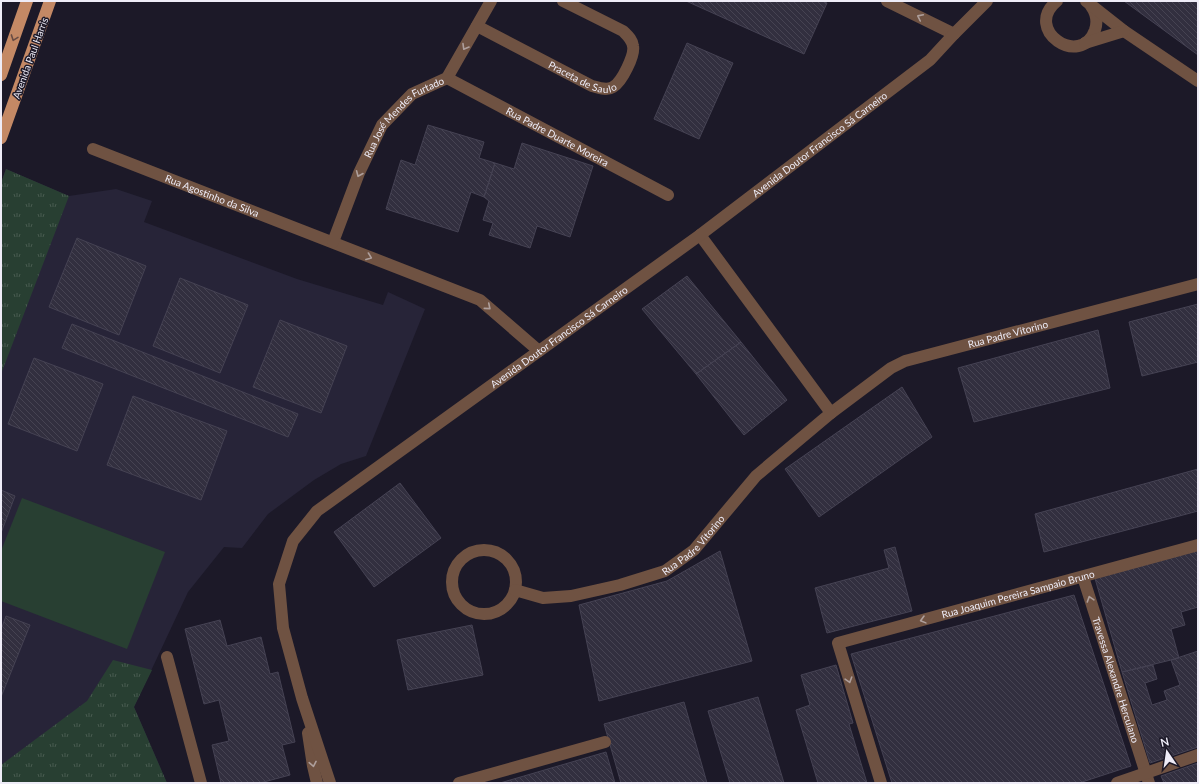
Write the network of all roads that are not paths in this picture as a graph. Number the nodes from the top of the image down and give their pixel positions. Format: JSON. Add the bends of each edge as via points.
{"nodes":[{"id":1,"x":27,"y":1,"type":"edge"},
{"id":2,"x":50,"y":1,"type":"edge"},
{"id":3,"x":491,"y":1,"type":"edge"},
{"id":4,"x":563,"y":1,"type":"edge"},
{"id":5,"x":887,"y":1,"type":"edge"},
{"id":6,"x":977,"y":1,"type":"edge"},
{"id":7,"x":987,"y":1,"type":"edge"},
{"id":8,"x":1057,"y":1,"type":"edge"},
{"id":9,"x":476,"y":26,"type":"junction"},
{"id":10,"x":1124,"y":31,"type":"junction"},
{"id":11,"x":954,"y":34,"type":"junction"},
{"id":12,"x":1083,"y":44,"type":"junction"},
{"id":13,"x":1,"y":75,"type":"edge"},
{"id":14,"x":447,"y":78,"type":"junction"},
{"id":15,"x":1198,"y":81,"type":"edge"},
{"id":16,"x":1,"y":138,"type":"edge"},
{"id":17,"x":93,"y":149,"type":"dead end"},
{"id":18,"x":668,"y":195,"type":"dead end"},
{"id":19,"x":700,"y":235,"type":"junction"},
{"id":20,"x":332,"y":242,"type":"junction"},
{"id":21,"x":1198,"y":284,"type":"edge"},
{"id":22,"x":539,"y":351,"type":"junction"},
{"id":23,"x":831,"y":413,"type":"junction"},
{"id":24,"x":1198,"y":545,"type":"edge"},
{"id":25,"x":1082,"y":577,"type":"junction"},
{"id":26,"x":515,"y":590,"type":"junction"},
{"id":27,"x":167,"y":657,"type":"dead end"},
{"id":28,"x":302,"y":698,"type":"junction"},
{"id":29,"x":605,"y":742,"type":"dead end"},
{"id":30,"x":1198,"y":755,"type":"edge"},
{"id":31,"x":1147,"y":778,"type":"edge"},
{"id":32,"x":201,"y":783,"type":"edge"},
{"id":33,"x":317,"y":783,"type":"edge"},
{"id":34,"x":330,"y":783,"type":"edge"},
{"id":35,"x":459,"y":783,"type":"edge"},
{"id":36,"x":881,"y":783,"type":"edge"},
{"id":37,"x":1117,"y":783,"type":"edge"}],
"edges":[{"from":1,"to":13,"type":"main road","one_way":true},
{"from":2,"to":16,"type":"main road","name":"Avenida Paul Harris"},
{"from":3,"to":9,"type":"street","name":"Rua José Mendes Furtado"},
{"from":4,"to":9,"type":"street","name":"Praceta de Saulo","via":[[623,31],[631,38],[633,56],[620,81],[613,88],[592,86]]},
{"from":11,"to":5,"type":"street","one_way":true},
{"from":6,"to":11,"type":"street","name":"Avenida Doutor Francisco Sá Carneiro"},
{"from":7,"to":11,"type":"street","name":"Avenida Doutor Francisco Sá Carneiro"},
{"from":8,"to":12,"type":"street","via":[[1047,15],[1050,35],[1063,45]]},
{"from":9,"to":14,"type":"street","name":"Rua José Mendes Furtado","one_way":true},
{"from":10,"to":12,"type":"street"},
{"from":10,"to":12,"type":"street","via":[[1086,1],[1095,12],[1096,22],[1094,32]]},
{"from":10,"to":15,"type":"street"},
{"from":11,"to":19,"type":"street","name":"Avenida Doutor Francisco Sá Carneiro","via":[[930,60]]},
{"from":14,"to":18,"type":"street","name":"Rua Padre Duarte Moreira"},
{"from":14,"to":20,"type":"street","name":"Rua José Mendes Furtado","one_way":true,"via":[[412,94],[382,125],[359,173]]},
{"from":17,"to":20,"type":"street","name":"Rua Agostinho da Silva"},
{"from":19,"to":22,"type":"street","name":"Avenida Doutor Francisco Sá Carneiro"},
{"from":19,"to":23,"type":"street"},
{"from":20,"to":22,"type":"street","name":"Rua Agostinho da Silva","one_way":true,"via":[[480,300]]},
{"from":21,"to":23,"type":"street","name":"Rua Padre Vitorino","via":[[906,361],[891,368]]},
{"from":22,"to":28,"type":"street","name":"Avenida Doutor Francisco Sá Carneiro","via":[[317,511],[293,541],[279,584],[283,628]]},
{"from":23,"to":26,"type":"street","name":"Rua Padre Vitorino","via":[[756,476],[694,550],[665,571],[571,596],[543,598]]},
{"from":24,"to":25,"type":"street","name":"Rua Joaquim Pereira Sampaio Bruno"},
{"from":31,"to":25,"type":"street","name":"Travessa Alexandre Herculano","one_way":true},
{"from":25,"to":36,"type":"street","name":"Rua Joaquim Pereira Sampaio Bruno","one_way":true,"via":[[838,643]]},
{"from":26,"to":26,"type":"street","via":[[515,577],[510,565],[501,555],[488,551],[475,552],[463,558],[453,575],[454,594],[461,605],[472,612],[486,614],[498,611],[509,602]]},
{"from":27,"to":32,"type":"street"},
{"from":28,"to":33,"type":"street","name":"Avenida Doutor Francisco Sá Carneiro","one_way":true},
{"from":28,"to":34,"type":"street","name":"Avenida Doutor Francisco Sá Carneiro"},
{"from":29,"to":35,"type":"street"},
{"from":30,"to":31,"type":"street"},
{"from":31,"to":37,"type":"street"}]}
